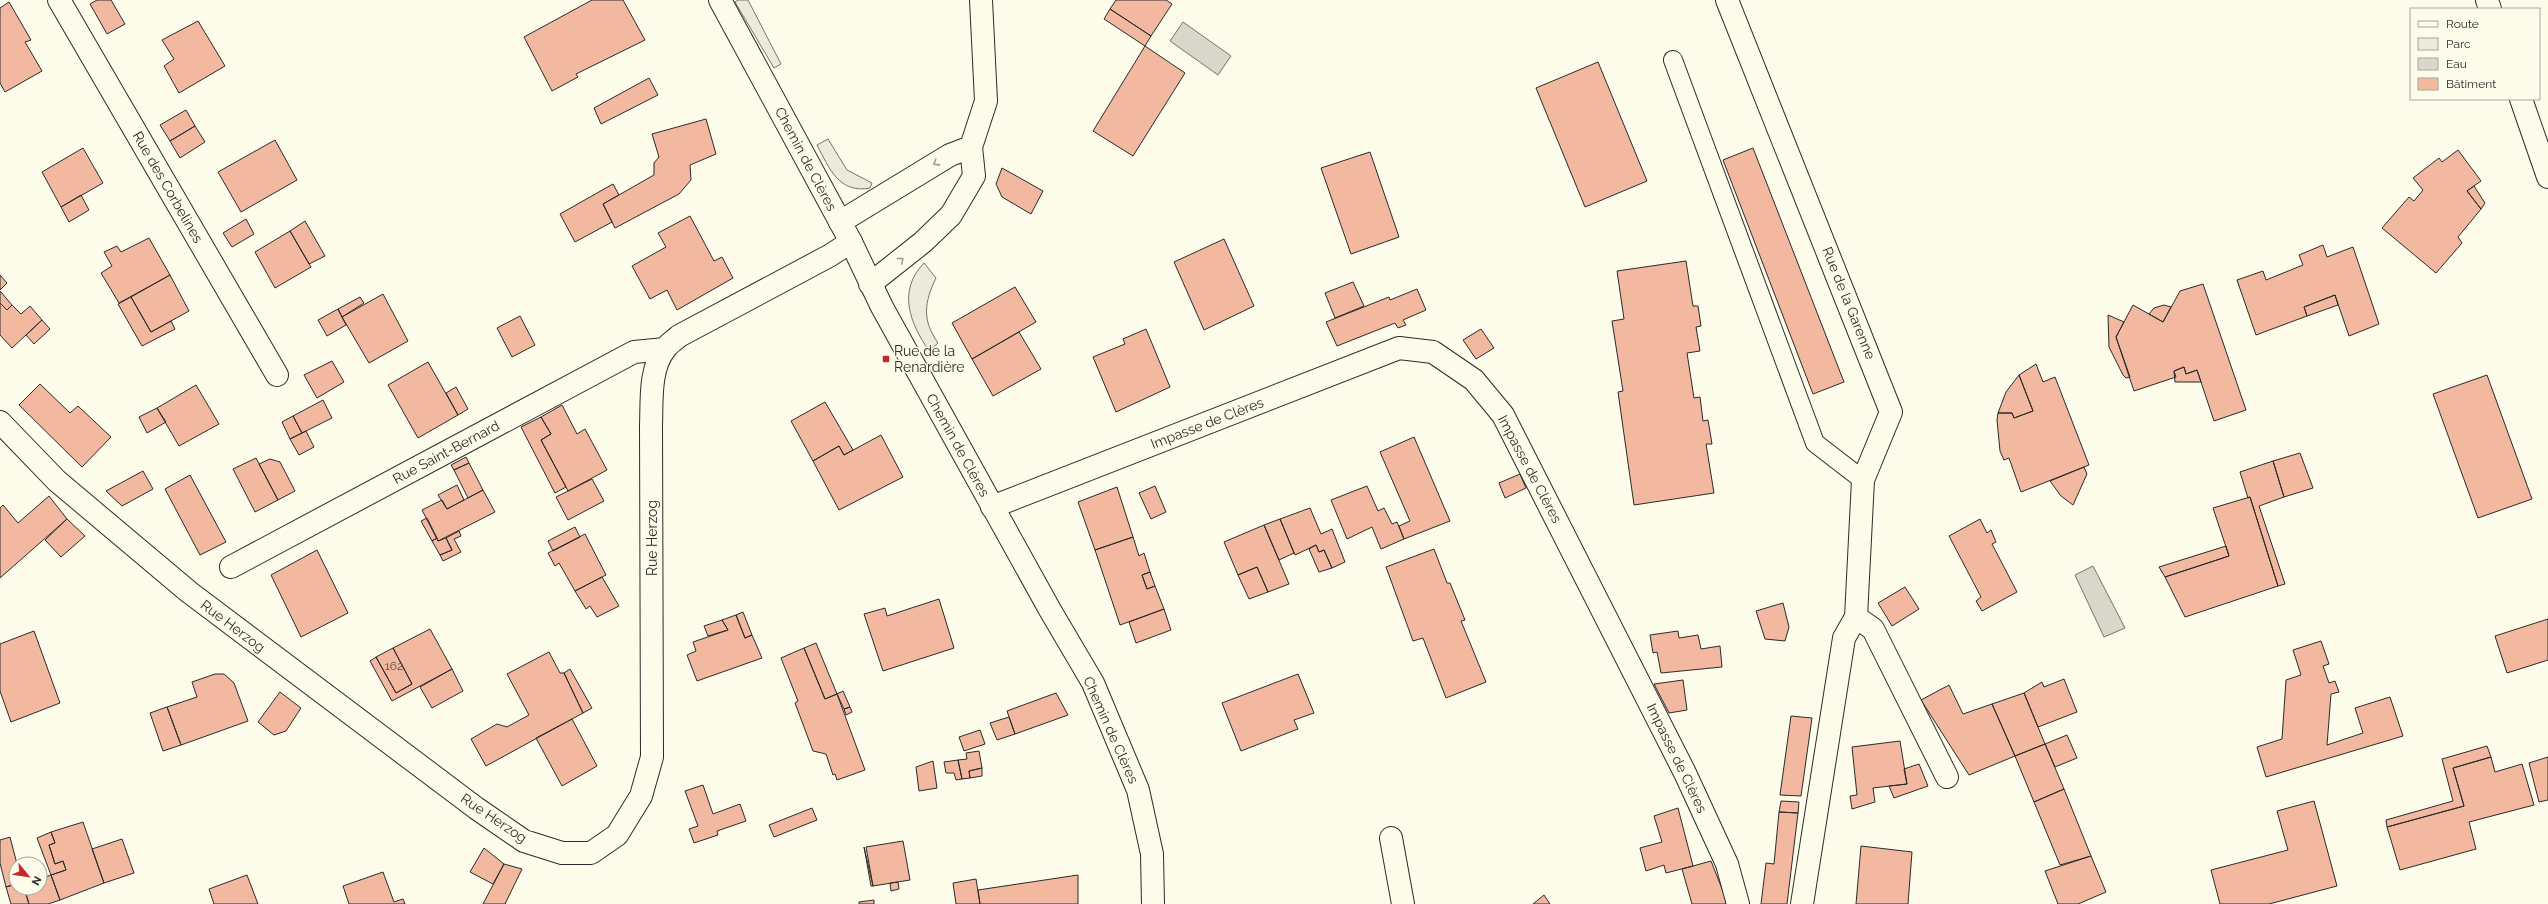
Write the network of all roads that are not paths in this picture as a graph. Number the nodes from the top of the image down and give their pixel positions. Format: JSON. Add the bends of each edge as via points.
{"nodes":[{"id":1,"x":59,"y":0,"type":"edge"},
{"id":2,"x":720,"y":0,"type":"edge"},
{"id":3,"x":981,"y":0,"type":"edge"},
{"id":4,"x":1727,"y":0,"type":"edge"},
{"id":5,"x":1673,"y":60,"type":"dead end"},
{"id":6,"x":2521,"y":100,"type":"edge"},
{"id":7,"x":971,"y":147,"type":"junction"},
{"id":8,"x":2548,"y":177,"type":"edge"},
{"id":9,"x":840,"y":222,"type":"junction"},
{"id":10,"x":851,"y":242,"type":"junction"},
{"id":11,"x":870,"y":284,"type":"junction"},
{"id":12,"x":665,"y":349,"type":"junction"},
{"id":13,"x":277,"y":375,"type":"dead end"},
{"id":14,"x":0,"y":422,"type":"edge"},
{"id":15,"x":1863,"y":480,"type":"junction"},
{"id":16,"x":992,"y":507,"type":"junction"},
{"id":17,"x":231,"y":567,"type":"dead end"},
{"id":18,"x":1856,"y":617,"type":"junction"},
{"id":19,"x":1947,"y":777,"type":"dead end"},
{"id":20,"x":1391,"y":838,"type":"dead end"},
{"id":21,"x":1153,"y":904,"type":"edge"},
{"id":22,"x":1403,"y":904,"type":"edge"},
{"id":23,"x":1738,"y":904,"type":"edge"},
{"id":24,"x":1802,"y":904,"type":"edge"}],
"edges":[{"from":1,"to":13,"type":"street","name":"Rue des Corbelines"},
{"from":2,"to":9,"type":"street","name":"Chemin de Clères"},
{"from":3,"to":7,"type":"street","via":[[986,101]]},
{"from":4,"to":15,"type":"street","name":"Rue de la Garenne","via":[[1891,412]]},
{"from":5,"to":15,"type":"lane","via":[[1815,443]]},
{"from":6,"to":8,"type":"street"},
{"from":7,"to":9,"type":"street","one_way":true,"via":[[950,155]]},
{"from":11,"to":7,"type":"street","one_way":true,"via":[[923,242],[951,214],[974,176]]},
{"from":9,"to":10,"type":"street","name":"Chemin de Clères"},
{"from":10,"to":11,"type":"street","name":"Chemin de Clères"},
{"from":10,"to":12,"type":"street","name":"Rue Herzog","via":[[679,336]]},
{"from":11,"to":16,"type":"street","name":"Chemin de Clères"},
{"from":12,"to":14,"type":"street","name":"Rue Herzog","via":[[653,383],[651,426],[652,757],[641,796],[617,835],[591,853],[562,853],[524,841],[476,808],[189,592],[57,481]]},
{"from":12,"to":17,"type":"street","name":"Rue Saint-Bernard","via":[[634,352]]},
{"from":15,"to":18,"type":"street","name":"Rue de la Garenne"},
{"from":16,"to":21,"type":"street","name":"Chemin de Clères","via":[[1092,683],[1120,745],[1138,790],[1152,854]]},
{"from":16,"to":23,"type":"street","name":"Impasse de Clères","via":[[1400,348],[1433,352],[1474,380],[1503,415],[1685,773],[1727,864]]},
{"from":18,"to":19,"type":"street","via":[[1874,629]]},
{"from":18,"to":24,"type":"street","via":[[1844,638]]},
{"from":20,"to":22,"type":"street"}]}
